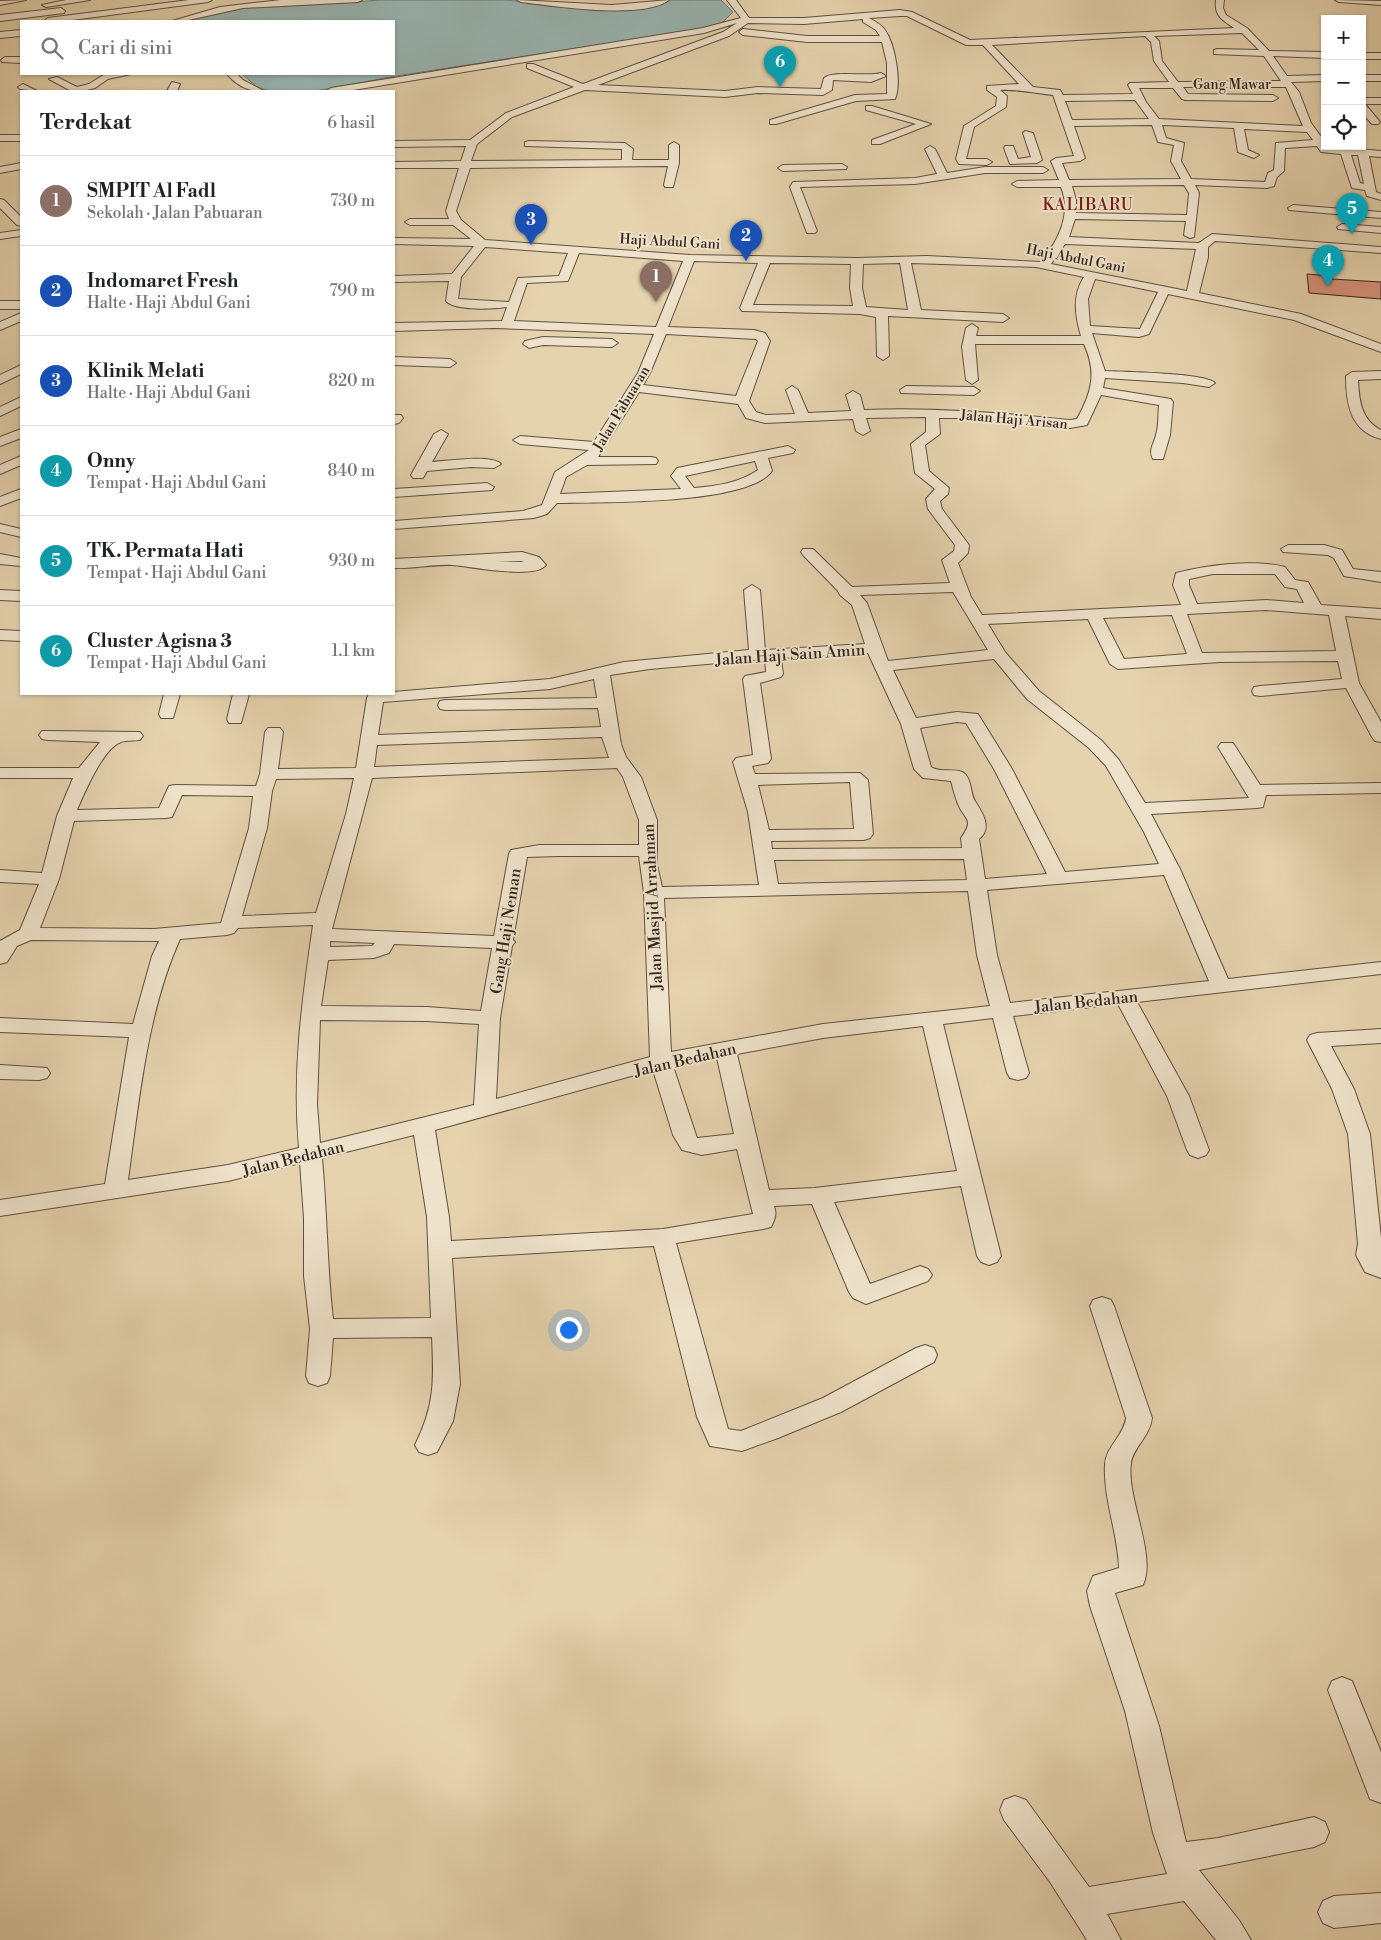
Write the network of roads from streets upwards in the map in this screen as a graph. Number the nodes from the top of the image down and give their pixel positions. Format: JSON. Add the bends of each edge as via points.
{"nodes":[{"id":1,"x":22,"y":0,"type":"edge"},
{"id":2,"x":86,"y":0,"type":"edge"},
{"id":3,"x":147,"y":0,"type":"edge"},
{"id":4,"x":208,"y":0,"type":"edge"},
{"id":5,"x":358,"y":0,"type":"edge"},
{"id":6,"x":521,"y":0,"type":"edge"},
{"id":7,"x":665,"y":0,"type":"edge"},
{"id":8,"x":731,"y":0,"type":"edge"},
{"id":9,"x":1220,"y":0,"type":"edge"},
{"id":10,"x":1339,"y":0,"type":"edge"},
{"id":11,"x":1351,"y":0,"type":"edge"},
{"id":12,"x":549,"y":1,"type":"edge"},
{"id":13,"x":53,"y":2,"type":"edge"},
{"id":14,"x":648,"y":2,"type":"edge"},
{"id":15,"x":1381,"y":2,"type":"edge"},
{"id":16,"x":0,"y":3,"type":"edge"},
{"id":17,"x":586,"y":3,"type":"edge"},
{"id":18,"x":915,"y":5,"type":"dead end"},
{"id":19,"x":0,"y":11,"type":"edge"},
{"id":20,"x":64,"y":11,"type":"junction"},
{"id":21,"x":787,"y":11,"type":"dead end"},
{"id":22,"x":169,"y":14,"type":"dead end"},
{"id":23,"x":745,"y":17,"type":"junction"},
{"id":24,"x":0,"y":18,"type":"edge"},
{"id":25,"x":75,"y":20,"type":"edge"},
{"id":26,"x":121,"y":20,"type":"edge"},
{"id":27,"x":180,"y":20,"type":"edge"},
{"id":28,"x":871,"y":20,"type":"junction"},
{"id":29,"x":20,"y":24,"type":"edge"},
{"id":30,"x":0,"y":27,"type":"edge"},
{"id":31,"x":1244,"y":30,"type":"junction"},
{"id":32,"x":732,"y":31,"type":"junction"},
{"id":33,"x":20,"y":33,"type":"edge"},
{"id":34,"x":1147,"y":33,"type":"junction"},
{"id":35,"x":0,"y":35,"type":"edge"},
{"id":36,"x":806,"y":39,"type":"junction"},
{"id":37,"x":883,"y":39,"type":"junction"},
{"id":38,"x":985,"y":42,"type":"junction"},
{"id":39,"x":1366,"y":50,"type":"edge"},
{"id":40,"x":1217,"y":52,"type":"dead end"},
{"id":41,"x":1266,"y":53,"type":"junction"},
{"id":42,"x":1321,"y":55,"type":"edge"},
{"id":43,"x":1378,"y":56,"type":"edge"},
{"id":44,"x":5,"y":60,"type":"dead end"},
{"id":45,"x":20,"y":60,"type":"edge"},
{"id":46,"x":530,"y":66,"type":"dead end"},
{"id":47,"x":1224,"y":74,"type":"dead end"},
{"id":48,"x":119,"y":75,"type":"edge"},
{"id":49,"x":233,"y":75,"type":"edge"},
{"id":50,"x":881,"y":76,"type":"dead end"},
{"id":51,"x":1321,"y":78,"type":"edge"},
{"id":52,"x":1381,"y":78,"type":"edge"},
{"id":53,"x":54,"y":79,"type":"dead end"},
{"id":54,"x":1366,"y":79,"type":"edge"},
{"id":55,"x":1286,"y":81,"type":"junction"},
{"id":56,"x":1174,"y":84,"type":"junction"},
{"id":57,"x":1232,"y":84,"type":"junction"},
{"id":58,"x":1027,"y":86,"type":"junction"},
{"id":59,"x":581,"y":88,"type":"junction"},
{"id":60,"x":75,"y":90,"type":"edge"},
{"id":61,"x":80,"y":90,"type":"edge"},
{"id":62,"x":257,"y":90,"type":"edge"},
{"id":63,"x":344,"y":90,"type":"edge"},
{"id":64,"x":755,"y":90,"type":"junction"},
{"id":65,"x":795,"y":91,"type":"junction"},
{"id":66,"x":892,"y":97,"type":"junction"},
{"id":67,"x":1297,"y":97,"type":"junction"},
{"id":68,"x":1060,"y":98,"type":"junction"},
{"id":69,"x":1139,"y":98,"type":"junction"},
{"id":70,"x":1153,"y":98,"type":"dead end"},
{"id":71,"x":1366,"y":101,"type":"edge"},
{"id":72,"x":1381,"y":101,"type":"edge"},
{"id":73,"x":784,"y":102,"type":"dead end"},
{"id":74,"x":747,"y":103,"type":"dead end"},
{"id":75,"x":1366,"y":110,"type":"edge"},
{"id":76,"x":773,"y":122,"type":"dead end"},
{"id":77,"x":1156,"y":122,"type":"junction"},
{"id":78,"x":1068,"y":123,"type":"junction"},
{"id":79,"x":1321,"y":123,"type":"edge"},
{"id":80,"x":1378,"y":123,"type":"edge"},
{"id":81,"x":1238,"y":124,"type":"junction"},
{"id":82,"x":1308,"y":126,"type":"junction"},
{"id":83,"x":1028,"y":133,"type":"dead end"},
{"id":84,"x":0,"y":138,"type":"edge"},
{"id":85,"x":20,"y":138,"type":"edge"},
{"id":86,"x":876,"y":142,"type":"dead end"},
{"id":87,"x":472,"y":143,"type":"junction"},
{"id":88,"x":1320,"y":143,"type":"junction"},
{"id":89,"x":395,"y":144,"type":"edge"},
{"id":90,"x":423,"y":144,"type":"junction"},
{"id":91,"x":529,"y":144,"type":"dead end"},
{"id":92,"x":584,"y":144,"type":"junction"},
{"id":93,"x":674,"y":145,"type":"dead end"},
{"id":94,"x":1009,"y":148,"type":"dead end"},
{"id":95,"x":930,"y":149,"type":"dead end"},
{"id":96,"x":1345,"y":152,"type":"junction"},
{"id":97,"x":1363,"y":153,"type":"junction"},
{"id":98,"x":832,"y":154,"type":"dead end"},
{"id":99,"x":1381,"y":154,"type":"edge"},
{"id":100,"x":1254,"y":155,"type":"dead end"},
{"id":101,"x":417,"y":157,"type":"dead end"},
{"id":102,"x":1037,"y":160,"type":"junction"},
{"id":103,"x":1014,"y":162,"type":"junction"},
{"id":104,"x":627,"y":163,"type":"junction"},
{"id":105,"x":674,"y":163,"type":"junction"},
{"id":106,"x":581,"y":164,"type":"junction"},
{"id":107,"x":395,"y":165,"type":"edge"},
{"id":108,"x":20,"y":166,"type":"edge"},
{"id":109,"x":464,"y":166,"type":"junction"},
{"id":110,"x":1057,"y":166,"type":"junction"},
{"id":111,"x":842,"y":167,"type":"junction"},
{"id":112,"x":783,"y":168,"type":"dead end"},
{"id":113,"x":0,"y":170,"type":"edge"},
{"id":114,"x":1254,"y":173,"type":"dead end"},
{"id":115,"x":1272,"y":175,"type":"junction"},
{"id":116,"x":943,"y":176,"type":"junction"},
{"id":117,"x":1186,"y":182,"type":"junction"},
{"id":118,"x":853,"y":183,"type":"junction"},
{"id":119,"x":1017,"y":184,"type":"dead end"},
{"id":120,"x":1066,"y":184,"type":"junction"},
{"id":121,"x":669,"y":185,"type":"dead end"},
{"id":122,"x":1371,"y":188,"type":"junction"},
{"id":123,"x":1381,"y":197,"type":"edge"},
{"id":124,"x":1293,"y":208,"type":"dead end"},
{"id":125,"x":11,"y":212,"type":"edge"},
{"id":126,"x":1381,"y":215,"type":"edge"},
{"id":127,"x":1070,"y":216,"type":"junction"},
{"id":128,"x":0,"y":218,"type":"edge"},
{"id":129,"x":1192,"y":218,"type":"junction"},
{"id":130,"x":410,"y":222,"type":"dead end"},
{"id":131,"x":456,"y":222,"type":"junction"},
{"id":132,"x":1342,"y":226,"type":"dead end"},
{"id":133,"x":1381,"y":230,"type":"edge"},
{"id":134,"x":20,"y":233,"type":"edge"},
{"id":135,"x":1190,"y":235,"type":"dead end"},
{"id":136,"x":0,"y":236,"type":"edge"},
{"id":137,"x":1061,"y":240,"type":"junction"},
{"id":138,"x":395,"y":241,"type":"edge"},
{"id":139,"x":482,"y":243,"type":"junction"},
{"id":140,"x":1202,"y":246,"type":"junction"},
{"id":141,"x":575,"y":250,"type":"junction"},
{"id":142,"x":1381,"y":250,"type":"edge"},
{"id":143,"x":690,"y":258,"type":"junction"},
{"id":144,"x":905,"y":259,"type":"junction"},
{"id":145,"x":765,"y":260,"type":"junction"},
{"id":146,"x":811,"y":260,"type":"junction"},
{"id":147,"x":857,"y":261,"type":"junction"},
{"id":148,"x":1044,"y":266,"type":"junction"},
{"id":149,"x":1091,"y":276,"type":"junction"},
{"id":150,"x":455,"y":277,"type":"junction"},
{"id":151,"x":395,"y":279,"type":"edge"},
{"id":152,"x":1164,"y":291,"type":"junction"},
{"id":153,"x":1192,"y":296,"type":"junction"},
{"id":154,"x":504,"y":304,"type":"dead end"},
{"id":155,"x":0,"y":305,"type":"edge"},
{"id":156,"x":20,"y":305,"type":"edge"},
{"id":157,"x":860,"y":310,"type":"junction"},
{"id":158,"x":879,"y":312,"type":"junction"},
{"id":159,"x":915,"y":313,"type":"junction"},
{"id":160,"x":20,"y":317,"type":"edge"},
{"id":161,"x":972,"y":317,"type":"junction"},
{"id":162,"x":1003,"y":318,"type":"dead end"},
{"id":163,"x":2,"y":324,"type":"edge"},
{"id":164,"x":507,"y":324,"type":"junction"},
{"id":165,"x":395,"y":327,"type":"edge"},
{"id":166,"x":1087,"y":334,"type":"junction"},
{"id":167,"x":658,"y":338,"type":"junction"},
{"id":168,"x":969,"y":340,"type":"junction"},
{"id":169,"x":621,"y":343,"type":"dead end"},
{"id":170,"x":529,"y":344,"type":"dead end"},
{"id":171,"x":639,"y":344,"type":"dead end"},
{"id":172,"x":1381,"y":348,"type":"edge"},
{"id":173,"x":883,"y":356,"type":"dead end"},
{"id":174,"x":395,"y":361,"type":"edge"},
{"id":175,"x":450,"y":363,"type":"dead end"},
{"id":176,"x":18,"y":364,"type":"edge"},
{"id":177,"x":1099,"y":374,"type":"junction"},
{"id":178,"x":1381,"y":375,"type":"edge"},
{"id":179,"x":0,"y":380,"type":"edge"},
{"id":180,"x":1208,"y":383,"type":"dead end"},
{"id":181,"x":973,"y":385,"type":"junction"},
{"id":182,"x":636,"y":388,"type":"junction"},
{"id":183,"x":792,"y":390,"type":"dead end"},
{"id":184,"x":906,"y":390,"type":"dead end"},
{"id":185,"x":1094,"y":390,"type":"junction"},
{"id":186,"x":853,"y":395,"type":"dead end"},
{"id":187,"x":742,"y":401,"type":"junction"},
{"id":188,"x":20,"y":402,"type":"edge"},
{"id":189,"x":0,"y":412,"type":"edge"},
{"id":190,"x":932,"y":414,"type":"junction"},
{"id":191,"x":977,"y":414,"type":"junction"},
{"id":192,"x":859,"y":415,"type":"junction"},
{"id":193,"x":804,"y":418,"type":"junction"},
{"id":194,"x":863,"y":431,"type":"dead end"},
{"id":195,"x":441,"y":434,"type":"dead end"},
{"id":196,"x":1381,"y":435,"type":"edge"},
{"id":197,"x":520,"y":440,"type":"dead end"},
{"id":198,"x":599,"y":447,"type":"junction"},
{"id":199,"x":788,"y":450,"type":"dead end"},
{"id":200,"x":763,"y":456,"type":"junction"},
{"id":201,"x":1158,"y":456,"type":"dead end"},
{"id":202,"x":20,"y":460,"type":"edge"},
{"id":203,"x":585,"y":461,"type":"junction"},
{"id":204,"x":651,"y":462,"type":"dead end"},
{"id":205,"x":494,"y":464,"type":"dead end"},
{"id":206,"x":422,"y":467,"type":"junction"},
{"id":207,"x":0,"y":470,"type":"edge"},
{"id":208,"x":487,"y":487,"type":"dead end"},
{"id":209,"x":408,"y":492,"type":"junction"},
{"id":210,"x":690,"y":492,"type":"junction"},
{"id":211,"x":20,"y":493,"type":"edge"},
{"id":212,"x":395,"y":493,"type":"edge"},
{"id":213,"x":553,"y":499,"type":"junction"},
{"id":214,"x":0,"y":502,"type":"edge"},
{"id":215,"x":395,"y":525,"type":"edge"},
{"id":216,"x":1288,"y":549,"type":"dead end"},
{"id":217,"x":808,"y":552,"type":"dead end"},
{"id":218,"x":0,"y":559,"type":"edge"},
{"id":219,"x":446,"y":560,"type":"dead end"},
{"id":220,"x":20,"y":562,"type":"edge"},
{"id":221,"x":395,"y":564,"type":"edge"},
{"id":222,"x":1381,"y":577,"type":"edge"},
{"id":223,"x":958,"y":587,"type":"junction"},
{"id":224,"x":752,"y":590,"type":"dead end"},
{"id":225,"x":845,"y":592,"type":"junction"},
{"id":226,"x":0,"y":595,"type":"edge"},
{"id":227,"x":20,"y":596,"type":"edge"},
{"id":228,"x":1184,"y":609,"type":"junction"},
{"id":229,"x":1315,"y":609,"type":"junction"},
{"id":230,"x":1336,"y":611,"type":"junction"},
{"id":231,"x":1381,"y":614,"type":"edge"},
{"id":232,"x":1094,"y":615,"type":"junction"},
{"id":233,"x":977,"y":620,"type":"junction"},
{"id":234,"x":0,"y":635,"type":"edge"},
{"id":235,"x":20,"y":636,"type":"edge"},
{"id":236,"x":874,"y":648,"type":"junction"},
{"id":237,"x":764,"y":654,"type":"junction"},
{"id":238,"x":998,"y":654,"type":"junction"},
{"id":239,"x":1345,"y":656,"type":"junction"},
{"id":240,"x":1196,"y":658,"type":"junction"},
{"id":241,"x":882,"y":666,"type":"junction"},
{"id":242,"x":601,"y":672,"type":"junction"},
{"id":243,"x":1350,"y":683,"type":"junction"},
{"id":244,"x":1260,"y":691,"type":"dead end"},
{"id":245,"x":172,"y":695,"type":"edge"},
{"id":246,"x":241,"y":695,"type":"edge"},
{"id":247,"x":408,"y":695,"type":"junction"},
{"id":248,"x":606,"y":703,"type":"junction"},
{"id":249,"x":1364,"y":707,"type":"junction"},
{"id":250,"x":1381,"y":707,"type":"edge"},
{"id":251,"x":167,"y":714,"type":"dead end"},
{"id":252,"x":235,"y":719,"type":"dead end"},
{"id":253,"x":910,"y":724,"type":"junction"},
{"id":254,"x":274,"y":732,"type":"dead end"},
{"id":255,"x":609,"y":732,"type":"junction"},
{"id":256,"x":48,"y":735,"type":"dead end"},
{"id":257,"x":1381,"y":737,"type":"edge"},
{"id":258,"x":370,"y":740,"type":"junction"},
{"id":259,"x":1227,"y":747,"type":"dead end"},
{"id":260,"x":621,"y":762,"type":"junction"},
{"id":261,"x":84,"y":772,"type":"junction"},
{"id":262,"x":364,"y":772,"type":"junction"},
{"id":263,"x":0,"y":773,"type":"edge"},
{"id":264,"x":747,"y":780,"type":"junction"},
{"id":265,"x":266,"y":782,"type":"junction"},
{"id":266,"x":1381,"y":788,"type":"edge"},
{"id":267,"x":1254,"y":790,"type":"junction"},
{"id":268,"x":1138,"y":809,"type":"junction"},
{"id":269,"x":66,"y":816,"type":"junction"},
{"id":270,"x":761,"y":836,"type":"junction"},
{"id":271,"x":648,"y":851,"type":"junction"},
{"id":272,"x":972,"y":853,"type":"junction"},
{"id":273,"x":764,"y":855,"type":"junction"},
{"id":274,"x":1171,"y":869,"type":"junction"},
{"id":275,"x":0,"y":876,"type":"edge"},
{"id":276,"x":50,"y":879,"type":"junction"},
{"id":277,"x":1060,"y":879,"type":"junction"},
{"id":278,"x":976,"y":885,"type":"junction"},
{"id":279,"x":770,"y":891,"type":"junction"},
{"id":280,"x":654,"y":893,"type":"junction"},
{"id":281,"x":232,"y":923,"type":"junction"},
{"id":282,"x":28,"y":934,"type":"junction"},
{"id":283,"x":172,"y":934,"type":"junction"},
{"id":284,"x":321,"y":936,"type":"junction"},
{"id":285,"x":505,"y":942,"type":"junction"},
{"id":286,"x":2,"y":951,"type":"edge"},
{"id":287,"x":1381,"y":968,"type":"edge"},
{"id":288,"x":1221,"y":985,"type":"junction"},
{"id":289,"x":1124,"y":997,"type":"junction"},
{"id":290,"x":1001,"y":1010,"type":"junction"},
{"id":291,"x":310,"y":1013,"type":"junction"},
{"id":292,"x":490,"y":1018,"type":"junction"},
{"id":293,"x":931,"y":1018,"type":"junction"},
{"id":294,"x":0,"y":1025,"type":"edge"},
{"id":295,"x":141,"y":1030,"type":"junction"},
{"id":296,"x":1381,"y":1036,"type":"edge"},
{"id":297,"x":725,"y":1048,"type":"junction"},
{"id":298,"x":661,"y":1061,"type":"junction"},
{"id":299,"x":0,"y":1072,"type":"edge"},
{"id":300,"x":39,"y":1073,"type":"dead end"},
{"id":301,"x":1018,"y":1073,"type":"dead end"},
{"id":302,"x":486,"y":1110,"type":"junction"},
{"id":303,"x":423,"y":1125,"type":"junction"},
{"id":304,"x":746,"y":1140,"type":"junction"},
{"id":305,"x":1198,"y":1150,"type":"dead end"},
{"id":306,"x":312,"y":1153,"type":"junction"},
{"id":307,"x":970,"y":1177,"type":"junction"},
{"id":308,"x":115,"y":1191,"type":"junction"},
{"id":309,"x":820,"y":1195,"type":"junction"},
{"id":310,"x":760,"y":1199,"type":"junction"},
{"id":311,"x":0,"y":1208,"type":"edge"},
{"id":312,"x":662,"y":1237,"type":"junction"},
{"id":313,"x":440,"y":1250,"type":"junction"},
{"id":314,"x":989,"y":1256,"type":"dead end"},
{"id":315,"x":1381,"y":1269,"type":"edge"},
{"id":316,"x":920,"y":1275,"type":"dead end"},
{"id":317,"x":1102,"y":1306,"type":"dead end"},
{"id":318,"x":445,"y":1327,"type":"junction"},
{"id":319,"x":322,"y":1329,"type":"junction"},
{"id":320,"x":925,"y":1355,"type":"dead end"},
{"id":321,"x":318,"y":1376,"type":"dead end"},
{"id":322,"x":428,"y":1445,"type":"dead end"},
{"id":323,"x":1342,"y":1690,"type":"dead end"},
{"id":324,"x":1381,"y":1790,"type":"edge"},
{"id":325,"x":1015,"y":1810,"type":"dead end"},
{"id":326,"x":1314,"y":1832,"type":"dead end"},
{"id":327,"x":1177,"y":1858,"type":"junction"},
{"id":328,"x":1191,"y":1885,"type":"junction"},
{"id":329,"x":1083,"y":1903,"type":"junction"},
{"id":330,"x":1381,"y":1908,"type":"edge"},
{"id":331,"x":1334,"y":1912,"type":"dead end"},
{"id":332,"x":1105,"y":1940,"type":"edge"},
{"id":333,"x":1235,"y":1940,"type":"edge"}],
"edges":[{"from":1,"to":16,"type":"street"},
{"from":2,"to":13,"type":"street"},
{"from":3,"to":20,"type":"street"},
{"from":4,"to":25,"type":"street"},
{"from":5,"to":27,"type":"street","via":[[242,6]]},
{"from":6,"to":12,"type":"street"},
{"from":7,"to":14,"type":"street"},
{"from":8,"to":23,"type":"street"},
{"from":9,"to":31,"type":"street","via":[[1222,16]]},
{"from":10,"to":11,"type":"street"},
{"from":11,"to":15,"type":"street"},
{"from":12,"to":17,"type":"street"},
{"from":13,"to":19,"type":"street"},
{"from":13,"to":20,"type":"street"},
{"from":14,"to":17,"type":"street","via":[[624,6]]},
{"from":18,"to":28,"type":"street"},
{"from":20,"to":24,"type":"street"},
{"from":20,"to":25,"type":"street"},
{"from":21,"to":23,"type":"street"},
{"from":22,"to":26,"type":"street"},
{"from":23,"to":28,"type":"street","via":[[804,21]]},
{"from":23,"to":32,"type":"street"},
{"from":23,"to":63,"type":"street","via":[[704,30]]},
{"from":28,"to":36,"type":"street","via":[[822,25]]},
{"from":28,"to":37,"type":"street","via":[[882,32]]},
{"from":28,"to":38,"type":"street","via":[[909,14],[966,42]]},
{"from":29,"to":30,"type":"street"},
{"from":31,"to":34,"type":"street"},
{"from":31,"to":41,"type":"street"},
{"from":32,"to":36,"type":"street"},
{"from":32,"to":59,"type":"street"},
{"from":33,"to":35,"type":"street"},
{"from":34,"to":38,"type":"street"},
{"from":34,"to":56,"type":"street","name":"Gang Mawar","via":[[1155,42],[1158,62]]},
{"from":36,"to":37,"type":"street"},
{"from":37,"to":66,"type":"street","via":[[891,55]]},
{"from":38,"to":58,"type":"street"},
{"from":39,"to":43,"type":"street"},
{"from":40,"to":41,"type":"street"},
{"from":41,"to":42,"type":"street"},
{"from":41,"to":55,"type":"street"},
{"from":44,"to":45,"type":"street"},
{"from":46,"to":59,"type":"street"},
{"from":47,"to":57,"type":"street"},
{"from":48,"to":61,"type":"street","via":[[105,77]]},
{"from":49,"to":62,"type":"street"},
{"from":50,"to":65,"type":"street","via":[[831,77],[826,91]]},
{"from":51,"to":55,"type":"street"},
{"from":52,"to":54,"type":"street"},
{"from":53,"to":60,"type":"street"},
{"from":55,"to":57,"type":"street"},
{"from":55,"to":67,"type":"street"},
{"from":56,"to":57,"type":"street"},
{"from":56,"to":67,"type":"street","name":"Gang Mawar","via":[[1182,95],[1189,98]]},
{"from":56,"to":69,"type":"street","via":[[1129,82]]},
{"from":58,"to":68,"type":"street","via":[[1032,90],[1055,91]]},
{"from":58,"to":103,"type":"street","via":[[990,88],[1002,96],[1000,107],[969,126],[961,159],[963,162]]},
{"from":59,"to":64,"type":"street","via":[[725,94]]},
{"from":59,"to":87,"type":"street","via":[[508,115]]},
{"from":64,"to":65,"type":"street"},
{"from":64,"to":74,"type":"street"},
{"from":65,"to":73,"type":"street"},
{"from":66,"to":76,"type":"street","via":[[855,98]]},
{"from":66,"to":86,"type":"street","via":[[889,102],[865,109],[926,124]]},
{"from":67,"to":82,"type":"street"},
{"from":68,"to":69,"type":"street"},
{"from":68,"to":78,"type":"street"},
{"from":69,"to":70,"type":"street"},
{"from":69,"to":77,"type":"street"},
{"from":71,"to":72,"type":"street"},
{"from":75,"to":80,"type":"street"},
{"from":77,"to":78,"type":"street"},
{"from":77,"to":81,"type":"street"},
{"from":77,"to":117,"type":"street","via":[[1162,140],[1179,143],[1176,161],[1186,170]]},
{"from":78,"to":110,"type":"street","via":[[1080,158]]},
{"from":79,"to":82,"type":"street"},
{"from":81,"to":82,"type":"street"},
{"from":81,"to":100,"type":"street","via":[[1243,152]]},
{"from":82,"to":88,"type":"street"},
{"from":83,"to":102,"type":"street"},
{"from":84,"to":85,"type":"street"},
{"from":87,"to":90,"type":"street"},
{"from":87,"to":109,"type":"street"},
{"from":88,"to":96,"type":"street","via":[[1328,151]]},
{"from":88,"to":115,"type":"street","via":[[1280,145],[1279,171]]},
{"from":89,"to":90,"type":"street"},
{"from":90,"to":101,"type":"street"},
{"from":91,"to":92,"type":"street"},
{"from":92,"to":104,"type":"street","via":[[625,146],[628,149]]},
{"from":92,"to":106,"type":"street"},
{"from":93,"to":105,"type":"street"},
{"from":94,"to":103,"type":"street"},
{"from":95,"to":116,"type":"street"},
{"from":96,"to":97,"type":"street"},
{"from":96,"to":122,"type":"street","via":[[1356,186]]},
{"from":97,"to":99,"type":"street"},
{"from":97,"to":122,"type":"street"},
{"from":98,"to":111,"type":"street"},
{"from":102,"to":103,"type":"street"},
{"from":102,"to":110,"type":"street"},
{"from":104,"to":105,"type":"street"},
{"from":104,"to":106,"type":"street"},
{"from":105,"to":121,"type":"street"},
{"from":106,"to":109,"type":"street"},
{"from":107,"to":109,"type":"street"},
{"from":108,"to":113,"type":"street"},
{"from":109,"to":131,"type":"street","via":[[451,211]]},
{"from":110,"to":116,"type":"street"},
{"from":110,"to":120,"type":"street"},
{"from":111,"to":112,"type":"street"},
{"from":111,"to":118,"type":"street"},
{"from":114,"to":115,"type":"street"},
{"from":115,"to":117,"type":"street","via":[[1267,185]]},
{"from":116,"to":118,"type":"street","via":[[916,181]]},
{"from":117,"to":120,"type":"street"},
{"from":117,"to":129,"type":"street","via":[[1194,193]]},
{"from":118,"to":146,"type":"street","via":[[795,185],[814,239]]},
{"from":119,"to":120,"type":"street"},
{"from":120,"to":127,"type":"street"},
{"from":122,"to":123,"type":"street","via":[[1372,196]]},
{"from":124,"to":126,"type":"street"},
{"from":125,"to":128,"type":"street"},
{"from":127,"to":129,"type":"street"},
{"from":127,"to":137,"type":"street"},
{"from":129,"to":135,"type":"street"},
{"from":130,"to":131,"type":"street"},
{"from":131,"to":139,"type":"street"},
{"from":132,"to":133,"type":"street"},
{"from":134,"to":136,"type":"street"},
{"from":137,"to":140,"type":"street"},
{"from":137,"to":148,"type":"street"},
{"from":138,"to":139,"type":"street","name":"Haji Abdul Gani"},
{"from":139,"to":141,"type":"street","name":"Haji Abdul Gani"},
{"from":139,"to":150,"type":"street"},
{"from":140,"to":142,"type":"street","via":[[1208,238],[1220,236]]},
{"from":140,"to":153,"type":"street"},
{"from":141,"to":143,"type":"street","name":"Haji Abdul Gani"},
{"from":141,"to":164,"type":"street","via":[[564,279],[522,280]]},
{"from":143,"to":145,"type":"street","name":"Haji Abdul Gani"},
{"from":143,"to":167,"type":"street","name":"Jalan Pabuaran"},
{"from":144,"to":147,"type":"street","name":"Haji Abdul Gani"},
{"from":144,"to":148,"type":"street","name":"Haji Abdul Gani","via":[[986,260]]},
{"from":144,"to":159,"type":"street"},
{"from":145,"to":146,"type":"street","name":"Haji Abdul Gani"},
{"from":145,"to":157,"type":"street","via":[[746,308]]},
{"from":146,"to":147,"type":"street","name":"Haji Abdul Gani"},
{"from":147,"to":157,"type":"street","via":[[856,288]]},
{"from":148,"to":149,"type":"street","name":"Haji Abdul Gani"},
{"from":149,"to":152,"type":"street","name":"Haji Abdul Gani"},
{"from":149,"to":166,"type":"street","via":[[1083,290],[1082,313]]},
{"from":150,"to":151,"type":"street"},
{"from":150,"to":154,"type":"street","via":[[452,301],[455,304]]},
{"from":152,"to":153,"type":"street","name":"Haji Abdul Gani"},
{"from":152,"to":166,"type":"street","via":[[1145,331]]},
{"from":153,"to":172,"type":"street","name":"Haji Abdul Gani","via":[[1296,316]]},
{"from":155,"to":156,"type":"street"},
{"from":157,"to":158,"type":"street"},
{"from":158,"to":159,"type":"street"},
{"from":158,"to":173,"type":"street","via":[[882,314]]},
{"from":159,"to":161,"type":"street"},
{"from":160,"to":163,"type":"street"},
{"from":161,"to":162,"type":"street"},
{"from":161,"to":168,"type":"street"},
{"from":164,"to":165,"type":"street"},
{"from":164,"to":167,"type":"street"},
{"from":166,"to":168,"type":"street"},
{"from":166,"to":177,"type":"street"},
{"from":167,"to":171,"type":"street"},
{"from":167,"to":182,"type":"street","name":"Jalan Pabuaran"},
{"from":167,"to":187,"type":"street","via":[[744,333],[761,336],[764,341]]},
{"from":168,"to":181,"type":"street"},
{"from":169,"to":170,"type":"street","via":[[543,341]]},
{"from":174,"to":175,"type":"street"},
{"from":176,"to":179,"type":"street"},
{"from":177,"to":180,"type":"street"},
{"from":177,"to":185,"type":"street","name":"Jalan Haji Arisan"},
{"from":178,"to":196,"type":"street","via":[[1352,376],[1353,405],[1363,425]]},
{"from":181,"to":184,"type":"street"},
{"from":181,"to":191,"type":"street"},
{"from":182,"to":187,"type":"street"},
{"from":182,"to":198,"type":"street","name":"Jalan Pabuaran"},
{"from":183,"to":193,"type":"street"},
{"from":185,"to":191,"type":"street","name":"Jalan Haji Arisan","via":[[1087,414],[1078,424]]},
{"from":185,"to":201,"type":"street","via":[[1166,402]]},
{"from":186,"to":192,"type":"street"},
{"from":187,"to":193,"type":"street","name":"Jalan Haji Arisan","via":[[756,417]]},
{"from":188,"to":189,"type":"street"},
{"from":190,"to":191,"type":"street","name":"Jalan Haji Arisan"},
{"from":190,"to":192,"type":"street","name":"Jalan Haji Arisan"},
{"from":190,"to":223,"type":"street","via":[[933,434],[918,444],[917,450],[922,473],[942,488],[941,494],[934,499],[935,509],[962,545],[961,553],[950,560]]},
{"from":192,"to":193,"type":"street","name":"Jalan Haji Arisan"},
{"from":192,"to":194,"type":"street"},
{"from":195,"to":206,"type":"street"},
{"from":197,"to":198,"type":"street"},
{"from":198,"to":203,"type":"street","name":"Jalan Pabuaran"},
{"from":199,"to":200,"type":"street"},
{"from":200,"to":210,"type":"street","via":[[765,471],[755,480],[731,487]]},
{"from":200,"to":210,"type":"street","via":[[682,471],[678,476]]},
{"from":202,"to":207,"type":"street"},
{"from":203,"to":204,"type":"street"},
{"from":203,"to":213,"type":"street","name":"Jalan Pabuaran","via":[[560,475]]},
{"from":205,"to":206,"type":"street"},
{"from":206,"to":209,"type":"street"},
{"from":208,"to":209,"type":"street"},
{"from":209,"to":212,"type":"street"},
{"from":210,"to":213,"type":"street"},
{"from":211,"to":214,"type":"street"},
{"from":213,"to":215,"type":"street","via":[[542,513]]},
{"from":216,"to":222,"type":"street","via":[[1334,552],[1349,573]]},
{"from":217,"to":225,"type":"street"},
{"from":218,"to":220,"type":"street"},
{"from":219,"to":221,"type":"street"},
{"from":223,"to":225,"type":"street"},
{"from":223,"to":233,"type":"street"},
{"from":224,"to":237,"type":"street"},
{"from":225,"to":236,"type":"street","via":[[859,603]]},
{"from":226,"to":227,"type":"street"},
{"from":228,"to":229,"type":"street","via":[[1266,605]]},
{"from":228,"to":229,"type":"street","via":[[1181,576],[1213,569],[1274,568],[1280,570],[1290,584],[1303,585]]},
{"from":228,"to":232,"type":"street"},
{"from":228,"to":240,"type":"street"},
{"from":229,"to":230,"type":"street"},
{"from":230,"to":231,"type":"street"},
{"from":230,"to":239,"type":"street"},
{"from":232,"to":233,"type":"street"},
{"from":232,"to":240,"type":"street","via":[[1118,664]]},
{"from":233,"to":238,"type":"street"},
{"from":234,"to":235,"type":"street"},
{"from":236,"to":237,"type":"street","name":"Jalan Haji Sain Amin"},
{"from":236,"to":241,"type":"street","name":"Jalan Haji Sain Amin"},
{"from":237,"to":242,"type":"street","name":"Jalan Haji Sain Amin","via":[[650,664]]},
{"from":237,"to":264,"type":"street","via":[[775,674],[751,679],[762,759],[742,762]]},
{"from":238,"to":241,"type":"street","name":"Jalan Haji Sain Amin"},
{"from":238,"to":268,"type":"street","via":[[1033,695],[1095,744],[1113,764]]},
{"from":239,"to":240,"type":"street"},
{"from":239,"to":243,"type":"street"},
{"from":241,"to":253,"type":"street"},
{"from":242,"to":247,"type":"street","name":"Jalan Haji Sain Amin","via":[[550,684]]},
{"from":242,"to":248,"type":"street","name":"Jalan Masjid Arrahman"},
{"from":243,"to":244,"type":"street"},
{"from":243,"to":249,"type":"street"},
{"from":245,"to":251,"type":"street"},
{"from":246,"to":252,"type":"street"},
{"from":247,"to":248,"type":"street","via":[[411,705]]},
{"from":247,"to":258,"type":"street","name":"Jalan Haji Sain Amin","via":[[375,698]]},
{"from":248,"to":255,"type":"street","name":"Jalan Masjid Arrahman"},
{"from":249,"to":250,"type":"street"},
{"from":249,"to":257,"type":"street"},
{"from":253,"to":272,"type":"street","via":[[926,773],[959,778],[967,805],[977,821],[976,833],[970,838]]},
{"from":253,"to":277,"type":"street","via":[[972,718],[1003,769]]},
{"from":254,"to":265,"type":"street"},
{"from":255,"to":258,"type":"street"},
{"from":255,"to":260,"type":"street","name":"Jalan Masjid Arrahman"},
{"from":256,"to":261,"type":"street","via":[[125,736],[108,743]]},
{"from":258,"to":262,"type":"street"},
{"from":259,"to":267,"type":"street"},
{"from":260,"to":262,"type":"street"},
{"from":260,"to":271,"type":"street","name":"Jalan Masjid Arrahman","via":[[632,777],[648,820]]},
{"from":261,"to":263,"type":"street"},
{"from":261,"to":269,"type":"street"},
{"from":262,"to":265,"type":"street"},
{"from":262,"to":284,"type":"street","via":[[350,838]]},
{"from":264,"to":270,"type":"street"},
{"from":264,"to":270,"type":"street","via":[[854,777],[859,780],[864,834]]},
{"from":265,"to":269,"type":"street","via":[[173,792],[166,813]]},
{"from":265,"to":281,"type":"street","via":[[258,828],[230,920]]},
{"from":266,"to":267,"type":"street"},
{"from":267,"to":268,"type":"street","via":[[1259,799],[1257,803]]},
{"from":268,"to":274,"type":"street"},
{"from":269,"to":276,"type":"street"},
{"from":270,"to":273,"type":"street"},
{"from":271,"to":280,"type":"street","name":"Jalan Masjid Arrahman"},
{"from":271,"to":285,"type":"street","name":"Gang Haji Neman","via":[[519,853]]},
{"from":272,"to":273,"type":"street"},
{"from":272,"to":278,"type":"street"},
{"from":273,"to":279,"type":"street"},
{"from":274,"to":277,"type":"street"},
{"from":274,"to":288,"type":"street"},
{"from":275,"to":276,"type":"street"},
{"from":276,"to":282,"type":"street"},
{"from":277,"to":278,"type":"street"},
{"from":278,"to":279,"type":"street"},
{"from":278,"to":290,"type":"street","via":[[987,955]]},
{"from":279,"to":280,"type":"street"},
{"from":280,"to":298,"type":"street","name":"Jalan Masjid Arrahman"},
{"from":281,"to":283,"type":"street","via":[[216,931]]},
{"from":281,"to":284,"type":"street"},
{"from":282,"to":283,"type":"street"},
{"from":282,"to":286,"type":"street","via":[[9,942]]},
{"from":283,"to":295,"type":"street","via":[[162,956]]},
{"from":284,"to":285,"type":"street","via":[[374,952],[382,949],[388,936]]},
{"from":284,"to":291,"type":"street"},
{"from":285,"to":292,"type":"street","name":"Gang Haji Neman"},
{"from":287,"to":288,"type":"street","name":"Jalan Bedahan"},
{"from":288,"to":289,"type":"street","name":"Jalan Bedahan"},
{"from":289,"to":290,"type":"street","name":"Jalan Bedahan"},
{"from":289,"to":305,"type":"street","via":[[1178,1096]]},
{"from":290,"to":293,"type":"street","name":"Jalan Bedahan"},
{"from":290,"to":301,"type":"street"},
{"from":291,"to":292,"type":"street"},
{"from":291,"to":306,"type":"street","via":[[306,1104]]},
{"from":292,"to":302,"type":"street","name":"Gang Haji Neman"},
{"from":293,"to":297,"type":"street","name":"Jalan Bedahan","via":[[823,1031]]},
{"from":293,"to":307,"type":"street"},
{"from":294,"to":295,"type":"street"},
{"from":295,"to":308,"type":"street"},
{"from":296,"to":315,"type":"street","via":[[1317,1040],[1344,1089],[1359,1134],[1370,1244],[1368,1255],[1373,1266]]},
{"from":297,"to":298,"type":"street","name":"Jalan Bedahan"},
{"from":297,"to":304,"type":"street"},
{"from":298,"to":302,"type":"street","name":"Jalan Bedahan"},
{"from":298,"to":304,"type":"street","name":"Jalan Masjid Arrahman","via":[[690,1145]]},
{"from":299,"to":300,"type":"street"},
{"from":302,"to":303,"type":"street","name":"Jalan Bedahan"},
{"from":303,"to":306,"type":"street","name":"Jalan Bedahan"},
{"from":303,"to":313,"type":"street"},
{"from":304,"to":310,"type":"street"},
{"from":306,"to":308,"type":"street","name":"Jalan Bedahan","via":[[228,1173]]},
{"from":306,"to":319,"type":"street","via":[[316,1276]]},
{"from":307,"to":309,"type":"street"},
{"from":307,"to":314,"type":"street"},
{"from":308,"to":311,"type":"street","name":"Jalan Bedahan"},
{"from":309,"to":310,"type":"street"},
{"from":309,"to":316,"type":"street","via":[[861,1292],[876,1292]]},
{"from":310,"to":312,"type":"street","via":[[763,1221]]},
{"from":312,"to":313,"type":"street"},
{"from":312,"to":320,"type":"street","via":[[710,1417],[719,1439],[742,1440],[769,1431],[832,1404]]},
{"from":313,"to":318,"type":"street"},
{"from":317,"to":327,"type":"street","via":[[1139,1418],[1138,1427],[1118,1462],[1134,1576],[1110,1580],[1103,1584],[1101,1591],[1143,1724]]},
{"from":318,"to":319,"type":"street"},
{"from":318,"to":322,"type":"street","via":[[447,1384],[440,1420]]},
{"from":319,"to":321,"type":"street"},
{"from":323,"to":324,"type":"street"},
{"from":325,"to":329,"type":"street"},
{"from":326,"to":327,"type":"street","via":[[1218,1853]]},
{"from":327,"to":328,"type":"street"},
{"from":328,"to":329,"type":"street"},
{"from":328,"to":333,"type":"street"},
{"from":329,"to":332,"type":"street"},
{"from":330,"to":331,"type":"street"}]}
